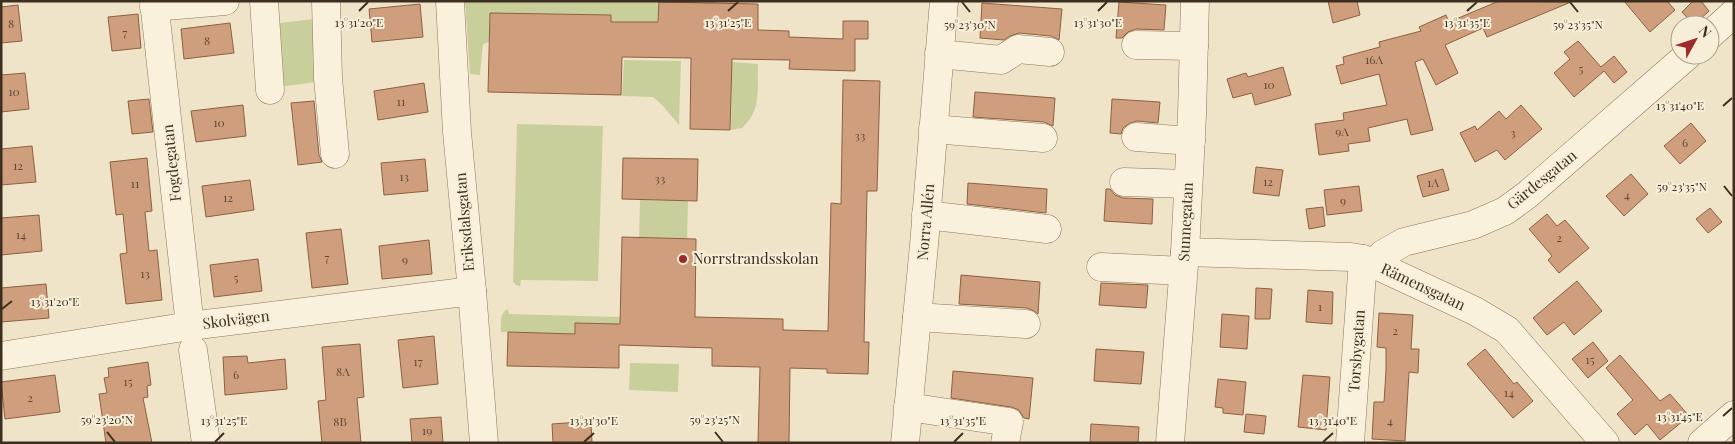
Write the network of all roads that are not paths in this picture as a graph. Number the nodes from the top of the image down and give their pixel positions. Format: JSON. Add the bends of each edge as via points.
{"nodes":[{"id":1,"x":225,"y":1,"type":"edge"},
{"id":2,"x":264,"y":1,"type":"edge"},
{"id":3,"x":326,"y":1,"type":"edge"},
{"id":4,"x":450,"y":1,"type":"edge"},
{"id":5,"x":944,"y":1,"type":"edge"},
{"id":6,"x":1195,"y":1,"type":"edge"},
{"id":7,"x":154,"y":4,"type":"edge"},
{"id":8,"x":1734,"y":13,"type":"edge"},
{"id":9,"x":1720,"y":26,"type":"edge"},
{"id":10,"x":1136,"y":45,"type":"dead end"},
{"id":11,"x":1194,"y":46,"type":"junction"},
{"id":12,"x":1050,"y":52,"type":"dead end"},
{"id":13,"x":939,"y":54,"type":"junction"},
{"id":14,"x":1676,"y":65,"type":"edge"},
{"id":15,"x":270,"y":90,"type":"dead end"},
{"id":16,"x":933,"y":129,"type":"junction"},
{"id":17,"x":1136,"y":137,"type":"dead end"},
{"id":18,"x":1043,"y":138,"type":"dead end"},
{"id":19,"x":1191,"y":141,"type":"junction"},
{"id":20,"x":335,"y":154,"type":"dead end"},
{"id":21,"x":1124,"y":182,"type":"dead end"},
{"id":22,"x":1188,"y":184,"type":"junction"},
{"id":23,"x":926,"y":216,"type":"junction"},
{"id":24,"x":1047,"y":229,"type":"dead end"},
{"id":25,"x":1184,"y":261,"type":"junction"},
{"id":26,"x":1368,"y":261,"type":"junction"},
{"id":27,"x":1102,"y":267,"type":"dead end"},
{"id":28,"x":472,"y":291,"type":"junction"},
{"id":29,"x":917,"y":317,"type":"junction"},
{"id":30,"x":1026,"y":324,"type":"dead end"},
{"id":31,"x":192,"y":338,"type":"junction"},
{"id":32,"x":1,"y":356,"type":"edge"},
{"id":33,"x":908,"y":407,"type":"junction"},
{"id":34,"x":1734,"y":415,"type":"edge"},
{"id":35,"x":206,"y":443,"type":"edge"},
{"id":36,"x":484,"y":443,"type":"edge"},
{"id":37,"x":905,"y":443,"type":"edge"},
{"id":38,"x":1005,"y":443,"type":"edge"},
{"id":39,"x":1170,"y":443,"type":"edge"},
{"id":40,"x":1350,"y":443,"type":"edge"},
{"id":41,"x":1605,"y":443,"type":"edge"},
{"id":42,"x":1702,"y":443,"type":"edge"}],
"edges":[{"from":1,"to":7,"type":"street"},
{"from":2,"to":15,"type":"street"},
{"from":3,"to":20,"type":"street","via":[[328,78]]},
{"from":4,"to":28,"type":"street","name":"Eriksdalsgatan","via":[[456,132]]},
{"from":5,"to":13,"type":"street","name":"Norra Allén"},
{"from":6,"to":11,"type":"street","name":"Sunnegatan"},
{"from":7,"to":31,"type":"street","name":"Fogdegatan"},
{"from":8,"to":9,"type":"street"},
{"from":10,"to":11,"type":"street"},
{"from":11,"to":19,"type":"street","name":"Sunnegatan"},
{"from":12,"to":13,"type":"street","via":[[1018,49],[1001,60]]},
{"from":13,"to":16,"type":"street","name":"Norra Allén"},
{"from":14,"to":26,"type":"street","name":"Gärdesgatan","via":[[1505,211],[1473,225],[1404,242]]},
{"from":16,"to":18,"type":"street"},
{"from":16,"to":23,"type":"street","name":"Norra Allén"},
{"from":17,"to":19,"type":"street"},
{"from":19,"to":22,"type":"street","name":"Sunnegatan"},
{"from":21,"to":22,"type":"street"},
{"from":22,"to":25,"type":"street","name":"Sunnegatan"},
{"from":23,"to":24,"type":"street"},
{"from":23,"to":29,"type":"street","name":"Norra Allén"},
{"from":25,"to":26,"type":"street","name":"Rämensgatan","via":[[1351,257]]},
{"from":25,"to":27,"type":"street","name":"Rämensgatan"},
{"from":25,"to":39,"type":"street","name":"Sunnegatan"},
{"from":26,"to":40,"type":"street","name":"Torsbygatan"},
{"from":26,"to":41,"type":"street","name":"Rämensgatan","via":[[1475,311],[1507,330]]},
{"from":28,"to":31,"type":"street","name":"Skolvägen"},
{"from":28,"to":36,"type":"street","name":"Eriksdalsgatan"},
{"from":29,"to":30,"type":"street"},
{"from":29,"to":33,"type":"street","name":"Norra Allén"},
{"from":31,"to":32,"type":"street","name":"Skolvägen"},
{"from":31,"to":35,"type":"street","name":"Fogdegatan"},
{"from":33,"to":37,"type":"street","name":"Norra Allén"},
{"from":33,"to":38,"type":"street","via":[[1009,422]]},
{"from":34,"to":42,"type":"street"}]}
